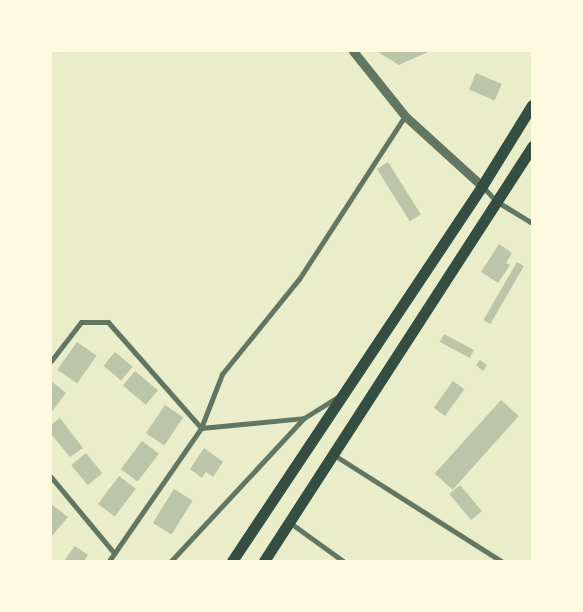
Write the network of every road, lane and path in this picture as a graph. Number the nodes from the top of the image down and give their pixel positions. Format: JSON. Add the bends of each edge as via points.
{"nodes":[{"id":1,"x":353,"y":51,"type":"edge"},
{"id":2,"x":532,"y":105,"type":"edge"},
{"id":3,"x":405,"y":116,"type":"junction"},
{"id":4,"x":532,"y":146,"type":"edge"},
{"id":5,"x":482,"y":186,"type":"junction"},
{"id":6,"x":496,"y":201,"type":"junction"},
{"id":7,"x":532,"y":224,"type":"edge"},
{"id":8,"x":51,"y":361,"type":"edge"},
{"id":9,"x":344,"y":393,"type":"junction"},
{"id":10,"x":304,"y":418,"type":"junction"},
{"id":11,"x":201,"y":428,"type":"junction"},
{"id":12,"x":334,"y":455,"type":"junction"},
{"id":13,"x":51,"y":477,"type":"edge"},
{"id":14,"x":290,"y":522,"type":"junction"},
{"id":15,"x":114,"y":553,"type":"junction"},
{"id":16,"x":340,"y":560,"type":"edge"},
{"id":17,"x":108,"y":561,"type":"edge"},
{"id":18,"x":171,"y":561,"type":"edge"},
{"id":19,"x":232,"y":561,"type":"edge"},
{"id":20,"x":264,"y":561,"type":"edge"},
{"id":21,"x":500,"y":561,"type":"edge"}],
"edges":[{"from":1,"to":3,"type":"street"},
{"from":2,"to":5,"type":"main road"},
{"from":3,"to":5,"type":"street"},
{"from":3,"to":11,"type":"street","via":[[299,278],[222,374]]},
{"from":4,"to":6,"type":"main road"},
{"from":5,"to":6,"type":"street"},
{"from":5,"to":9,"type":"main road"},
{"from":6,"to":7,"type":"street"},
{"from":6,"to":12,"type":"main road"},
{"from":8,"to":11,"type":"street","via":[[81,322],[108,322]]},
{"from":9,"to":10,"type":"street"},
{"from":9,"to":19,"type":"main road"},
{"from":10,"to":11,"type":"street"},
{"from":10,"to":18,"type":"street"},
{"from":11,"to":15,"type":"street"},
{"from":12,"to":14,"type":"main road"},
{"from":12,"to":21,"type":"street"},
{"from":13,"to":15,"type":"street"},
{"from":14,"to":16,"type":"street"},
{"from":14,"to":20,"type":"main road"},
{"from":15,"to":17,"type":"street"}]}
